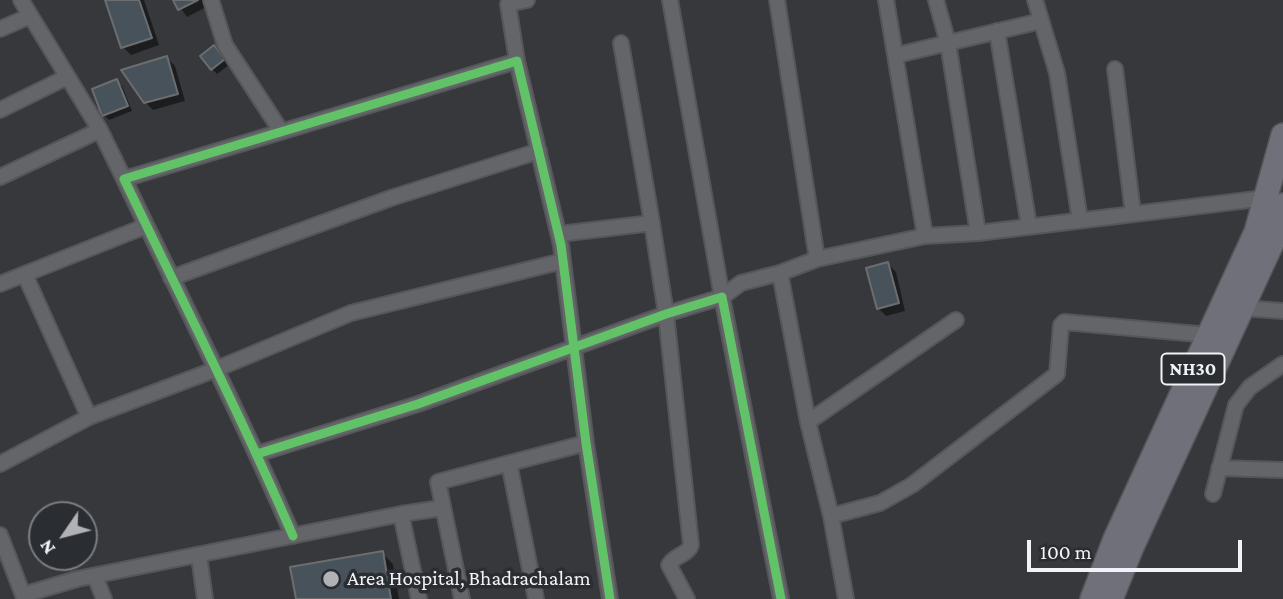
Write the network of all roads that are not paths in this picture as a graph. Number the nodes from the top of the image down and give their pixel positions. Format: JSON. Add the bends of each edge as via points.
{"nodes":[{"id":1,"x":21,"y":0,"type":"edge"},
{"id":2,"x":211,"y":0,"type":"edge"},
{"id":3,"x":527,"y":0,"type":"edge"},
{"id":4,"x":670,"y":0,"type":"edge"},
{"id":5,"x":777,"y":0,"type":"edge"},
{"id":6,"x":886,"y":0,"type":"edge"},
{"id":7,"x":936,"y":0,"type":"edge"},
{"id":8,"x":1035,"y":0,"type":"edge"},
{"id":9,"x":30,"y":16,"type":"junction"},
{"id":10,"x":1041,"y":21,"type":"junction"},
{"id":11,"x":0,"y":29,"type":"edge"},
{"id":12,"x":997,"y":31,"type":"junction"},
{"id":13,"x":621,"y":43,"type":"dead end"},
{"id":14,"x":948,"y":43,"type":"junction"},
{"id":15,"x":897,"y":55,"type":"junction"},
{"id":16,"x":517,"y":61,"type":"junction"},
{"id":17,"x":1115,"y":69,"type":"dead end"},
{"id":18,"x":68,"y":77,"type":"junction"},
{"id":19,"x":0,"y":110,"type":"edge"},
{"id":20,"x":100,"y":130,"type":"junction"},
{"id":21,"x":281,"y":131,"type":"junction"},
{"id":22,"x":1283,"y":135,"type":"edge"},
{"id":23,"x":539,"y":151,"type":"junction"},
{"id":24,"x":0,"y":177,"type":"edge"},
{"id":25,"x":124,"y":179,"type":"junction"},
{"id":26,"x":1274,"y":202,"type":"edge"},
{"id":27,"x":1133,"y":213,"type":"junction"},
{"id":28,"x":1080,"y":220,"type":"junction"},
{"id":29,"x":652,"y":223,"type":"junction"},
{"id":30,"x":146,"y":226,"type":"junction"},
{"id":31,"x":1030,"y":226,"type":"junction"},
{"id":32,"x":978,"y":233,"type":"junction"},
{"id":33,"x":559,"y":234,"type":"junction"},
{"id":34,"x":925,"y":236,"type":"junction"},
{"id":35,"x":817,"y":259,"type":"junction"},
{"id":36,"x":563,"y":261,"type":"junction"},
{"id":37,"x":780,"y":272,"type":"junction"},
{"id":38,"x":25,"y":275,"type":"junction"},
{"id":39,"x":171,"y":278,"type":"junction"},
{"id":40,"x":0,"y":284,"type":"edge"},
{"id":41,"x":722,"y":297,"type":"junction"},
{"id":42,"x":1242,"y":308,"type":"junction"},
{"id":43,"x":1283,"y":311,"type":"edge"},
{"id":44,"x":666,"y":314,"type":"junction"},
{"id":45,"x":956,"y":320,"type":"dead end"},
{"id":46,"x":1209,"y":335,"type":"junction"},
{"id":47,"x":573,"y":347,"type":"junction"},
{"id":48,"x":1283,"y":364,"type":"edge"},
{"id":49,"x":214,"y":370,"type":"junction"},
{"id":50,"x":89,"y":417,"type":"junction"},
{"id":51,"x":808,"y":422,"type":"junction"},
{"id":52,"x":586,"y":443,"type":"junction"},
{"id":53,"x":257,"y":454,"type":"junction"},
{"id":54,"x":509,"y":463,"type":"junction"},
{"id":55,"x":0,"y":464,"type":"edge"},
{"id":56,"x":1219,"y":468,"type":"junction"},
{"id":57,"x":1283,"y":470,"type":"edge"},
{"id":58,"x":1213,"y":494,"type":"dead end"},
{"id":59,"x":442,"y":508,"type":"junction"},
{"id":60,"x":401,"y":514,"type":"junction"},
{"id":61,"x":831,"y":516,"type":"junction"},
{"id":62,"x":0,"y":536,"type":"edge"},
{"id":63,"x":293,"y":536,"type":"junction"},
{"id":64,"x":199,"y":556,"type":"junction"},
{"id":65,"x":95,"y":576,"type":"junction"},
{"id":66,"x":23,"y":597,"type":"edge"},
{"id":67,"x":104,"y":599,"type":"edge"},
{"id":68,"x":205,"y":599,"type":"edge"},
{"id":69,"x":419,"y":599,"type":"edge"},
{"id":70,"x":462,"y":599,"type":"edge"},
{"id":71,"x":536,"y":599,"type":"edge"},
{"id":72,"x":610,"y":599,"type":"edge"},
{"id":73,"x":687,"y":599,"type":"edge"},
{"id":74,"x":781,"y":599,"type":"edge"},
{"id":75,"x":846,"y":599,"type":"edge"},
{"id":76,"x":1092,"y":599,"type":"edge"},
{"id":77,"x":1111,"y":599,"type":"edge"}],
"edges":[{"from":1,"to":9,"type":"street"},
{"from":2,"to":21,"type":"street","via":[[225,45]]},
{"from":3,"to":16,"type":"street","via":[[508,4]]},
{"from":4,"to":41,"type":"street"},
{"from":5,"to":35,"type":"street"},
{"from":6,"to":15,"type":"street"},
{"from":7,"to":14,"type":"street"},
{"from":8,"to":10,"type":"street"},
{"from":9,"to":11,"type":"street"},
{"from":9,"to":18,"type":"street"},
{"from":10,"to":12,"type":"street"},
{"from":10,"to":28,"type":"street","via":[[1057,73]]},
{"from":12,"to":14,"type":"street"},
{"from":12,"to":31,"type":"street"},
{"from":13,"to":29,"type":"street"},
{"from":14,"to":15,"type":"street"},
{"from":14,"to":32,"type":"street"},
{"from":15,"to":34,"type":"street"},
{"from":16,"to":21,"type":"street"},
{"from":16,"to":23,"type":"street"},
{"from":17,"to":27,"type":"street"},
{"from":18,"to":19,"type":"street"},
{"from":18,"to":20,"type":"street"},
{"from":20,"to":24,"type":"street"},
{"from":20,"to":25,"type":"street"},
{"from":21,"to":25,"type":"street"},
{"from":22,"to":26,"type":"highway","number":"NH30"},
{"from":23,"to":33,"type":"street"},
{"from":23,"to":39,"type":"street","via":[[391,198]]},
{"from":25,"to":30,"type":"street"},
{"from":26,"to":27,"type":"street"},
{"from":26,"to":42,"type":"highway","number":"NH30","via":[[1273,239]]},
{"from":26,"to":46,"type":"highway","number":"NH30"},
{"from":27,"to":28,"type":"street"},
{"from":28,"to":31,"type":"street"},
{"from":29,"to":33,"type":"street"},
{"from":29,"to":44,"type":"street"},
{"from":30,"to":38,"type":"street"},
{"from":30,"to":39,"type":"street"},
{"from":31,"to":32,"type":"street"},
{"from":32,"to":34,"type":"street"},
{"from":33,"to":36,"type":"street"},
{"from":34,"to":35,"type":"street"},
{"from":35,"to":37,"type":"street"},
{"from":36,"to":47,"type":"street"},
{"from":36,"to":49,"type":"street","via":[[351,313]]},
{"from":37,"to":41,"type":"street","via":[[741,283]]},
{"from":37,"to":51,"type":"street"},
{"from":38,"to":40,"type":"street"},
{"from":38,"to":50,"type":"street"},
{"from":39,"to":49,"type":"street"},
{"from":41,"to":44,"type":"street"},
{"from":41,"to":74,"type":"street"},
{"from":42,"to":43,"type":"street"},
{"from":42,"to":77,"type":"highway","number":"NH30"},
{"from":44,"to":47,"type":"street"},
{"from":44,"to":73,"type":"street","via":[[691,545],[669,565]]},
{"from":45,"to":51,"type":"street"},
{"from":46,"to":61,"type":"street","via":[[1064,321],[1057,374],[912,485],[880,503]]},
{"from":46,"to":76,"type":"highway","number":"NH30"},
{"from":47,"to":52,"type":"street"},
{"from":47,"to":53,"type":"street","via":[[418,404]]},
{"from":48,"to":56,"type":"street","via":[[1250,387],[1236,405]]},
{"from":49,"to":50,"type":"street"},
{"from":49,"to":53,"type":"street"},
{"from":50,"to":55,"type":"street"},
{"from":51,"to":61,"type":"street"},
{"from":52,"to":54,"type":"street"},
{"from":52,"to":72,"type":"street"},
{"from":53,"to":63,"type":"street"},
{"from":54,"to":59,"type":"street","via":[[438,482]]},
{"from":54,"to":71,"type":"street"},
{"from":56,"to":57,"type":"street"},
{"from":56,"to":58,"type":"street"},
{"from":59,"to":60,"type":"street"},
{"from":59,"to":70,"type":"street"},
{"from":60,"to":63,"type":"street"},
{"from":60,"to":69,"type":"street"},
{"from":61,"to":75,"type":"street"},
{"from":62,"to":66,"type":"street"},
{"from":63,"to":64,"type":"street"},
{"from":64,"to":65,"type":"street"},
{"from":64,"to":68,"type":"street"},
{"from":65,"to":66,"type":"street"},
{"from":65,"to":67,"type":"street"}]}
